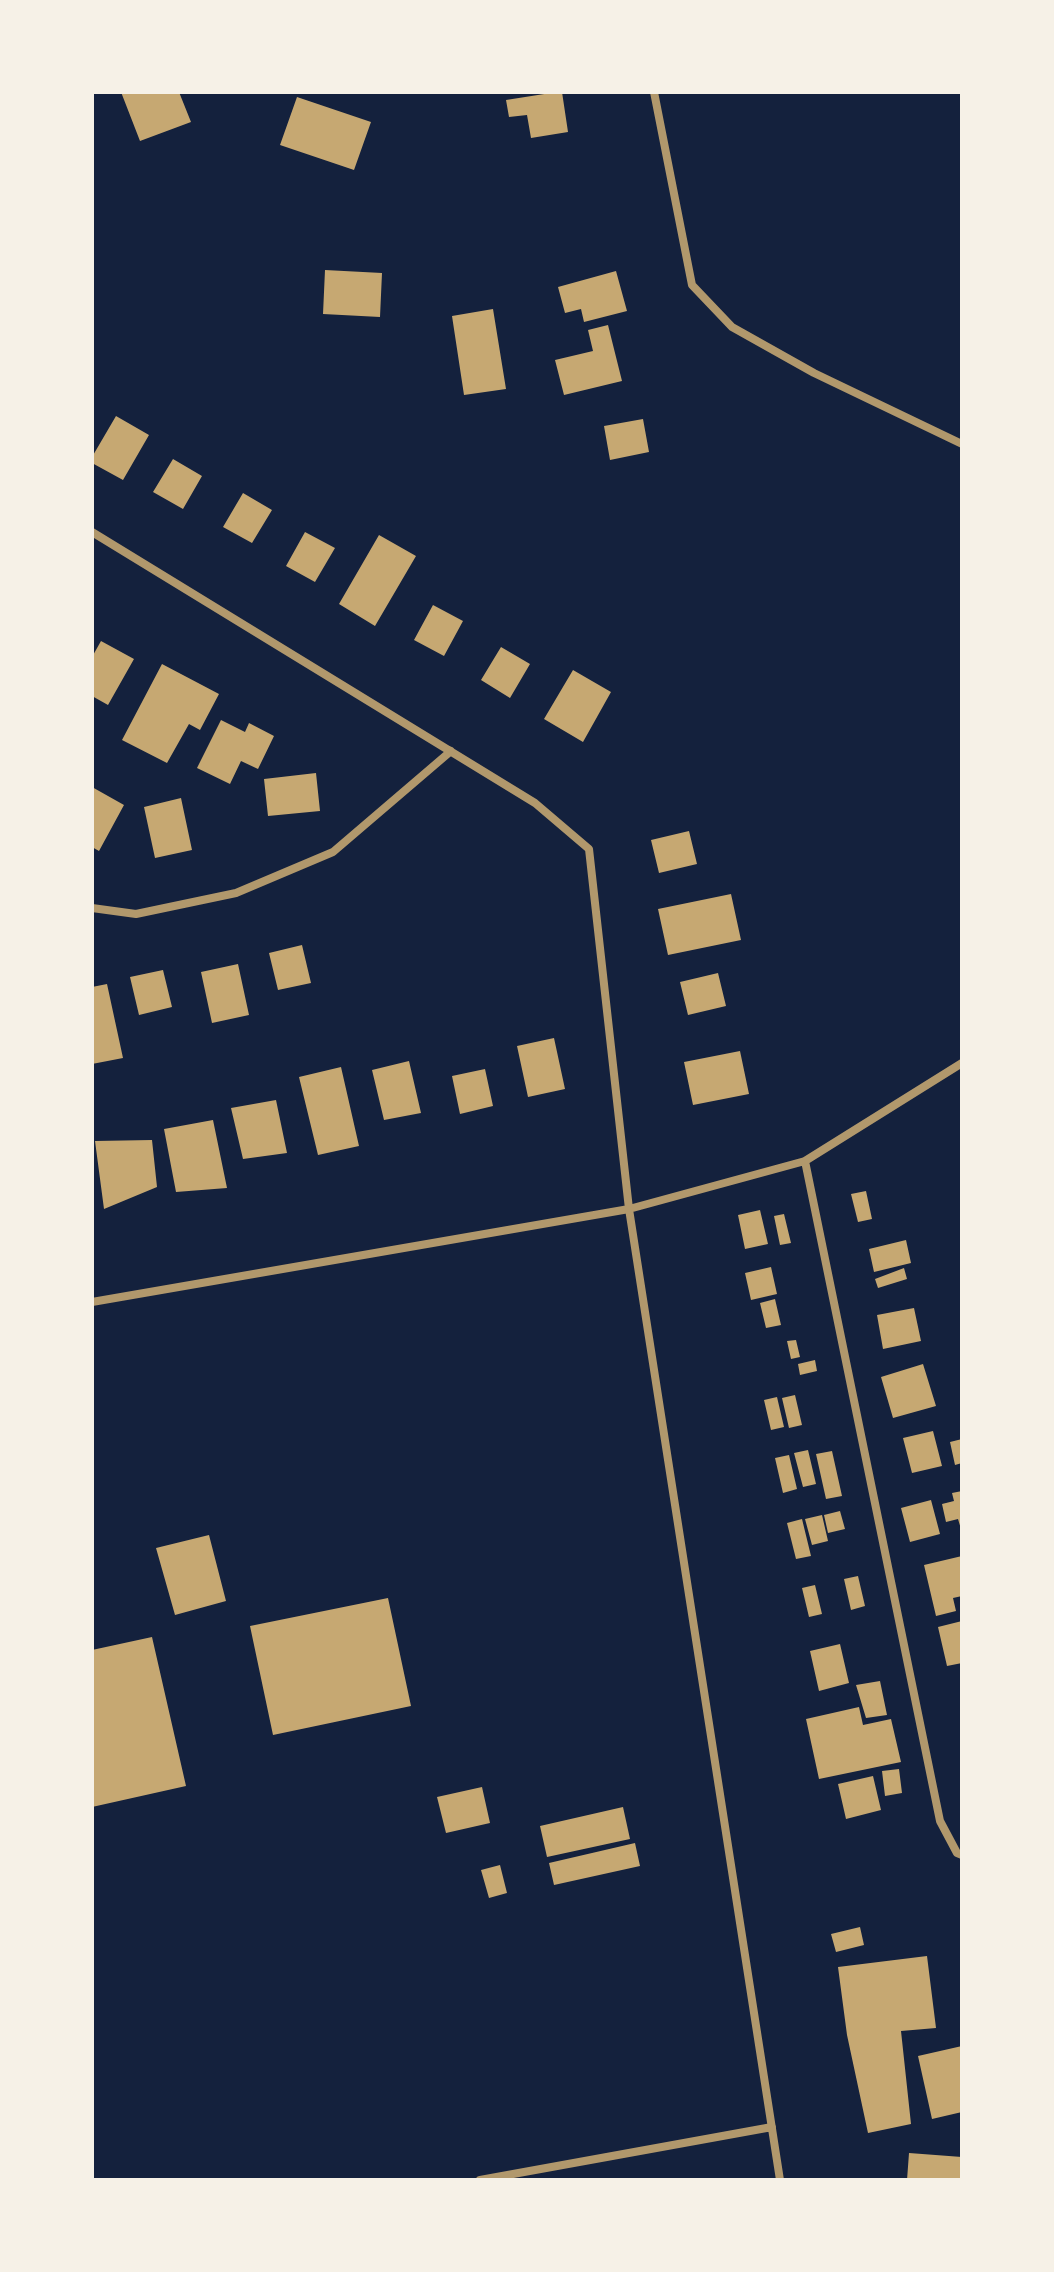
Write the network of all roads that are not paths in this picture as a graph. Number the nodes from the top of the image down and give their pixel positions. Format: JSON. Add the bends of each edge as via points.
{"nodes":[{"id":1,"x":654,"y":92,"type":"edge"},
{"id":2,"x":962,"y":444,"type":"edge"},
{"id":3,"x":92,"y":532,"type":"edge"},
{"id":4,"x":451,"y":751,"type":"junction"},
{"id":5,"x":92,"y":908,"type":"edge"},
{"id":6,"x":962,"y":1063,"type":"edge"},
{"id":7,"x":805,"y":1161,"type":"junction"},
{"id":8,"x":629,"y":1209,"type":"junction"},
{"id":9,"x":92,"y":1302,"type":"edge"},
{"id":10,"x":962,"y":1855,"type":"edge"},
{"id":11,"x":772,"y":2127,"type":"junction"},
{"id":12,"x":480,"y":2180,"type":"edge"},
{"id":13,"x":780,"y":2180,"type":"edge"}],
"edges":[{"from":1,"to":2,"type":"street","via":[[692,285],[732,327]]},
{"from":3,"to":4,"type":"street"},
{"from":4,"to":5,"type":"street","via":[[333,852],[236,893],[136,914]]},
{"from":4,"to":8,"type":"street","via":[[535,803],[589,849]]},
{"from":6,"to":7,"type":"street"},
{"from":7,"to":8,"type":"street"},
{"from":7,"to":10,"type":"street","via":[[940,1821]]},
{"from":8,"to":9,"type":"street"},
{"from":8,"to":11,"type":"street"},
{"from":11,"to":12,"type":"street"},
{"from":11,"to":13,"type":"street"}]}
